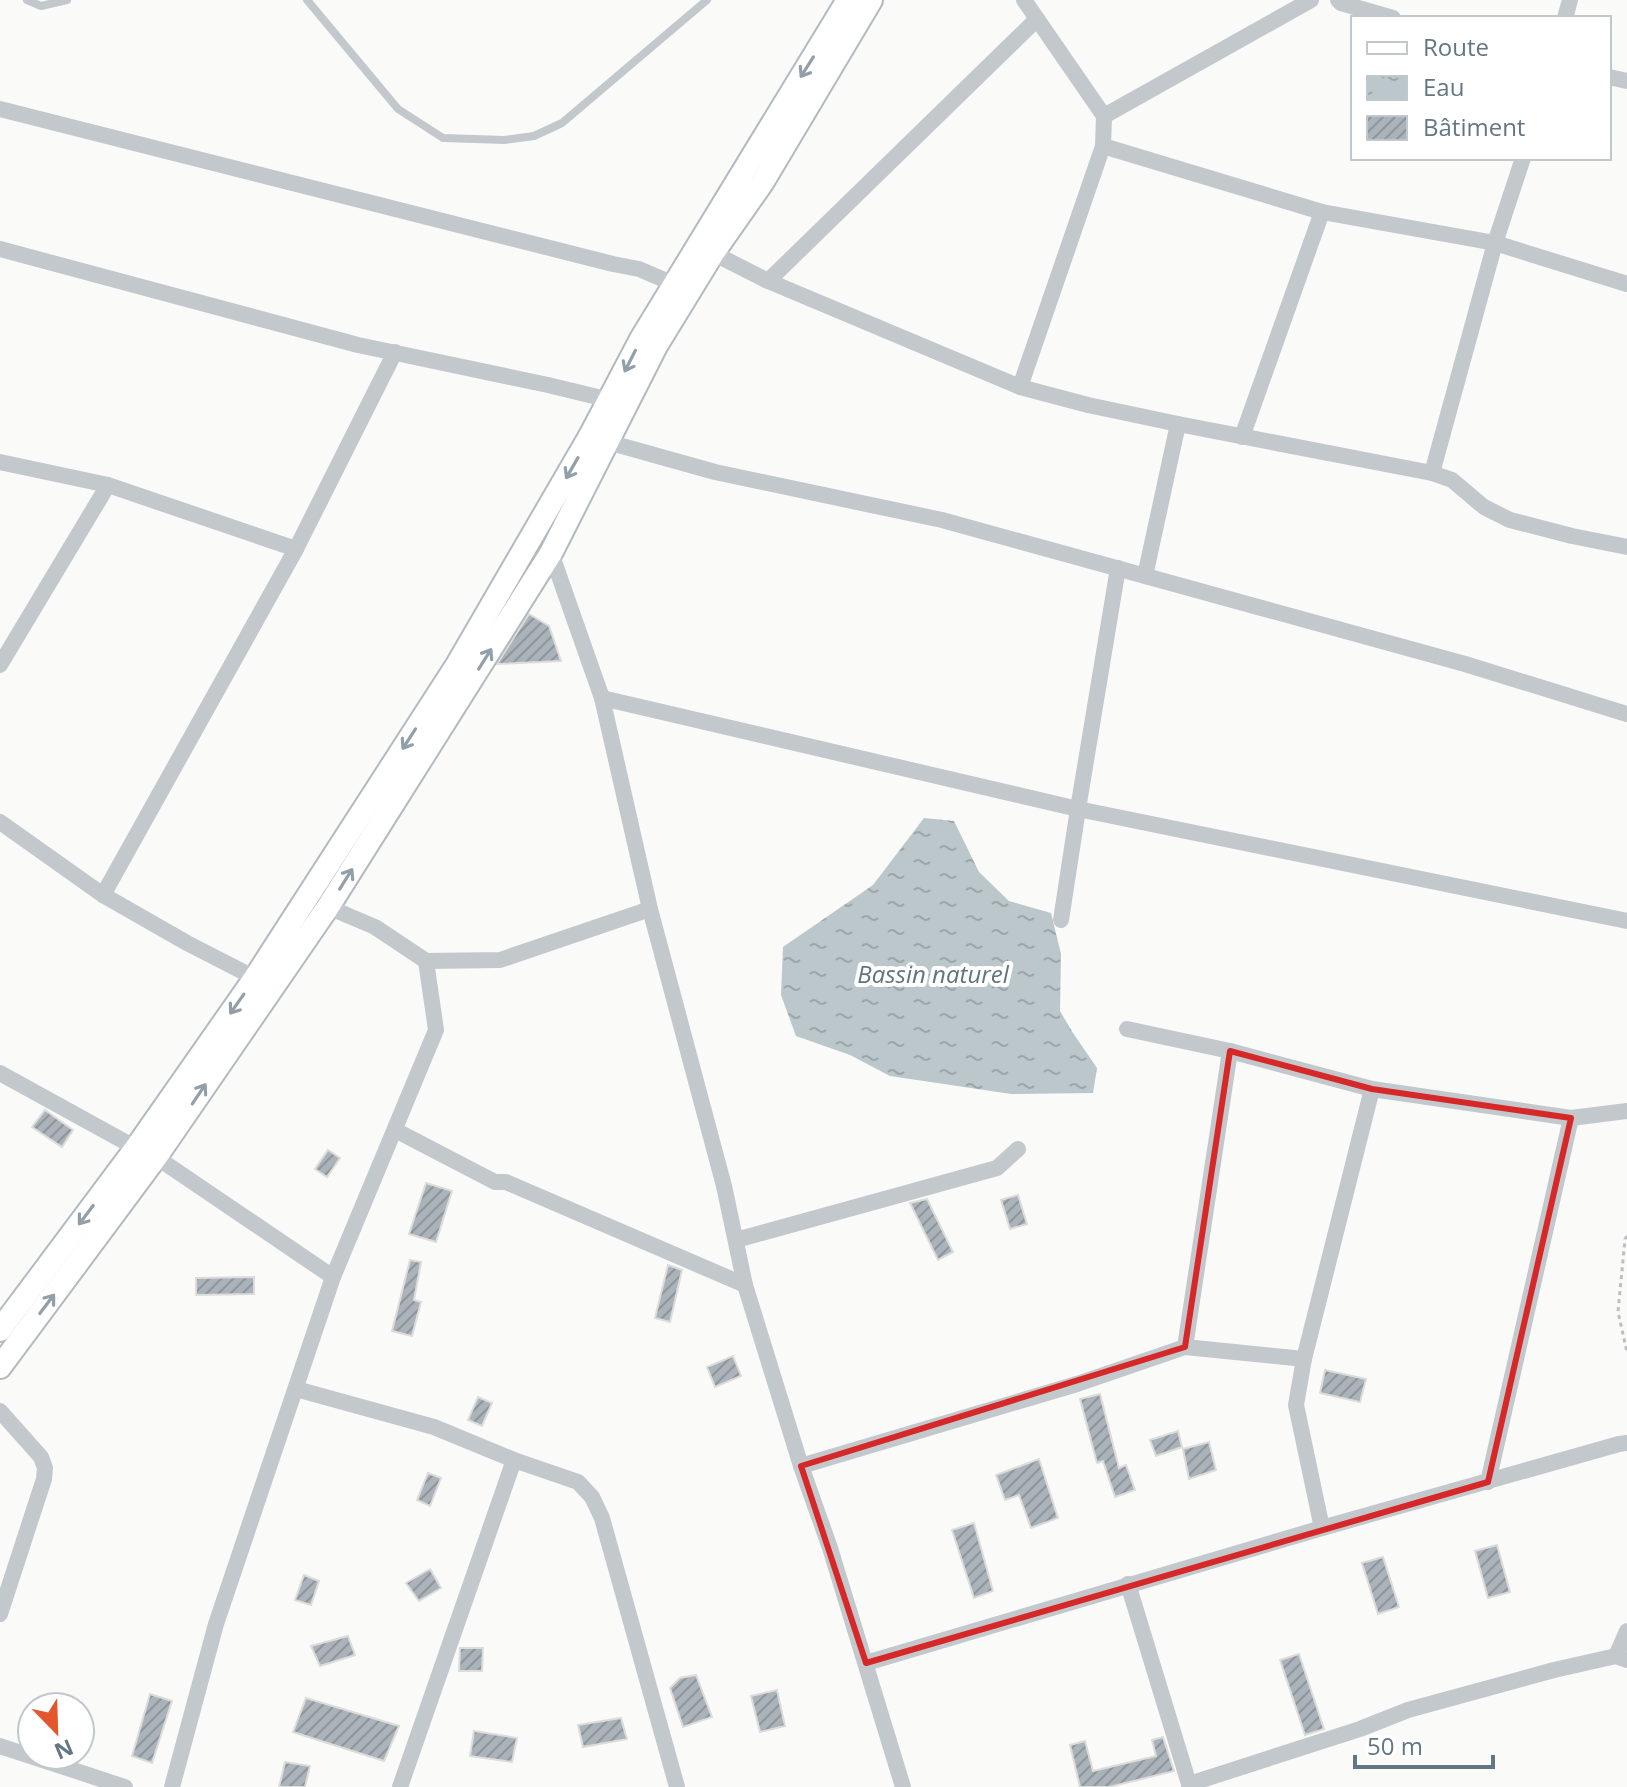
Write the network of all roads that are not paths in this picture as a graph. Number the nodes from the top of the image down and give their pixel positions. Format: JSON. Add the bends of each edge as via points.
{"nodes":[{"id":1,"x":27,"y":0,"type":"edge"},
{"id":2,"x":67,"y":0,"type":"edge"},
{"id":3,"x":307,"y":0,"type":"edge"},
{"id":4,"x":707,"y":0,"type":"edge"},
{"id":5,"x":848,"y":0,"type":"edge"},
{"id":6,"x":871,"y":0,"type":"edge"},
{"id":7,"x":1024,"y":0,"type":"edge"},
{"id":8,"x":1311,"y":0,"type":"edge"},
{"id":9,"x":1338,"y":0,"type":"edge"},
{"id":10,"x":1386,"y":16,"type":"edge"},
{"id":11,"x":1036,"y":20,"type":"junction"},
{"id":12,"x":0,"y":109,"type":"edge"},
{"id":13,"x":1104,"y":116,"type":"junction"},
{"id":14,"x":1103,"y":146,"type":"junction"},
{"id":15,"x":1522,"y":160,"type":"edge"},
{"id":16,"x":1322,"y":212,"type":"junction"},
{"id":17,"x":1495,"y":243,"type":"junction"},
{"id":18,"x":0,"y":249,"type":"edge"},
{"id":19,"x":713,"y":253,"type":"junction"},
{"id":20,"x":768,"y":281,"type":"junction"},
{"id":21,"x":674,"y":284,"type":"junction"},
{"id":22,"x":1627,"y":284,"type":"edge"},
{"id":23,"x":395,"y":352,"type":"junction"},
{"id":24,"x":1020,"y":387,"type":"junction"},
{"id":25,"x":610,"y":400,"type":"junction"},
{"id":26,"x":1178,"y":424,"type":"junction"},
{"id":27,"x":1242,"y":437,"type":"junction"},
{"id":28,"x":599,"y":439,"type":"junction"},
{"id":29,"x":0,"y":462,"type":"edge"},
{"id":30,"x":1432,"y":473,"type":"junction"},
{"id":31,"x":108,"y":485,"type":"junction"},
{"id":32,"x":1627,"y":547,"type":"edge"},
{"id":33,"x":296,"y":549,"type":"junction"},
{"id":34,"x":551,"y":553,"type":"junction"},
{"id":35,"x":1118,"y":568,"type":"junction"},
{"id":36,"x":1145,"y":576,"type":"junction"},
{"id":37,"x":0,"y":665,"type":"edge"},
{"id":38,"x":602,"y":698,"type":"junction"},
{"id":39,"x":1627,"y":714,"type":"edge"},
{"id":40,"x":1078,"y":809,"type":"junction"},
{"id":41,"x":0,"y":822,"type":"edge"},
{"id":42,"x":103,"y":895,"type":"junction"},
{"id":43,"x":328,"y":907,"type":"junction"},
{"id":44,"x":650,"y":909,"type":"junction"},
{"id":45,"x":1061,"y":920,"type":"dead end"},
{"id":46,"x":1627,"y":921,"type":"edge"},
{"id":47,"x":426,"y":961,"type":"junction"},
{"id":48,"x":255,"y":978,"type":"junction"},
{"id":49,"x":1127,"y":1029,"type":"dead end"},
{"id":50,"x":1230,"y":1051,"type":"junction"},
{"id":51,"x":0,"y":1073,"type":"edge"},
{"id":52,"x":1372,"y":1089,"type":"junction"},
{"id":53,"x":1627,"y":1111,"type":"edge"},
{"id":54,"x":1571,"y":1118,"type":"junction"},
{"id":55,"x":395,"y":1130,"type":"junction"},
{"id":56,"x":1018,"y":1149,"type":"dead end"},
{"id":57,"x":146,"y":1153,"type":"junction"},
{"id":58,"x":736,"y":1240,"type":"junction"},
{"id":59,"x":333,"y":1277,"type":"junction"},
{"id":60,"x":745,"y":1285,"type":"junction"},
{"id":61,"x":0,"y":1330,"type":"edge"},
{"id":62,"x":1185,"y":1347,"type":"junction"},
{"id":63,"x":1304,"y":1359,"type":"junction"},
{"id":64,"x":0,"y":1367,"type":"edge"},
{"id":65,"x":296,"y":1389,"type":"junction"},
{"id":66,"x":0,"y":1411,"type":"edge"},
{"id":67,"x":1627,"y":1443,"type":"edge"},
{"id":68,"x":514,"y":1460,"type":"junction"},
{"id":69,"x":801,"y":1466,"type":"junction"},
{"id":70,"x":1488,"y":1482,"type":"junction"},
{"id":71,"x":1322,"y":1528,"type":"junction"},
{"id":72,"x":1128,"y":1584,"type":"junction"},
{"id":73,"x":0,"y":1614,"type":"edge"},
{"id":74,"x":1627,"y":1631,"type":"edge"},
{"id":75,"x":1621,"y":1658,"type":"edge"},
{"id":76,"x":866,"y":1663,"type":"junction"},
{"id":77,"x":0,"y":1746,"type":"edge"},
{"id":78,"x":1190,"y":1785,"type":"edge"},
{"id":79,"x":125,"y":1787,"type":"edge"},
{"id":80,"x":172,"y":1787,"type":"edge"},
{"id":81,"x":400,"y":1787,"type":"edge"},
{"id":82,"x":677,"y":1787,"type":"edge"},
{"id":83,"x":903,"y":1787,"type":"edge"}],
"edges":[{"from":1,"to":2,"type":"lane","via":[[41,6]]},
{"from":3,"to":4,"type":"lane","via":[[398,109],[443,138],[504,140],[534,136],[562,123]]},
{"from":5,"to":21,"type":"main road","one_way":true},
{"from":6,"to":19,"type":"main road","via":[[762,183]]},
{"from":7,"to":11,"type":"street"},
{"from":8,"to":13,"type":"street"},
{"from":9,"to":10,"type":"street"},
{"from":11,"to":13,"type":"street"},
{"from":11,"to":20,"type":"street"},
{"from":12,"to":21,"type":"street","via":[[639,269]]},
{"from":13,"to":14,"type":"street"},
{"from":14,"to":16,"type":"street"},
{"from":14,"to":24,"type":"street"},
{"from":15,"to":17,"type":"street"},
{"from":16,"to":17,"type":"street"},
{"from":16,"to":27,"type":"street"},
{"from":17,"to":22,"type":"street"},
{"from":17,"to":30,"type":"street"},
{"from":18,"to":23,"type":"street"},
{"from":19,"to":20,"type":"street"},
{"from":19,"to":28,"type":"main road"},
{"from":20,"to":24,"type":"street"},
{"from":21,"to":25,"type":"main road","one_way":true},
{"from":23,"to":25,"type":"street"},
{"from":23,"to":33,"type":"street"},
{"from":24,"to":26,"type":"street"},
{"from":25,"to":28,"type":"main road"},
{"from":26,"to":27,"type":"street"},
{"from":26,"to":36,"type":"street"},
{"from":27,"to":30,"type":"street"},
{"from":28,"to":34,"type":"main road"},
{"from":28,"to":35,"type":"street","via":[[715,472],[942,520]]},
{"from":28,"to":48,"type":"main road","one_way":true},
{"from":29,"to":31,"type":"street"},
{"from":30,"to":32,"type":"street","via":[[1452,480],[1484,507],[1510,520]]},
{"from":31,"to":33,"type":"street"},
{"from":31,"to":37,"type":"street"},
{"from":33,"to":42,"type":"street"},
{"from":34,"to":38,"type":"street"},
{"from":43,"to":34,"type":"main road","one_way":true},
{"from":35,"to":36,"type":"street"},
{"from":35,"to":40,"type":"street"},
{"from":36,"to":39,"type":"street"},
{"from":38,"to":40,"type":"street"},
{"from":38,"to":44,"type":"street"},
{"from":40,"to":45,"type":"street"},
{"from":40,"to":46,"type":"street"},
{"from":41,"to":42,"type":"street"},
{"from":42,"to":48,"type":"street"},
{"from":43,"to":47,"type":"street","via":[[375,927]]},
{"from":57,"to":43,"type":"main road","one_way":true},
{"from":44,"to":47,"type":"street","via":[[500,960]]},
{"from":44,"to":58,"type":"street"},
{"from":47,"to":55,"type":"street","via":[[436,1030]]},
{"from":48,"to":57,"type":"main road","one_way":true},
{"from":49,"to":50,"type":"street"},
{"from":50,"to":52,"type":"street"},
{"from":50,"to":62,"type":"street"},
{"from":51,"to":57,"type":"street"},
{"from":52,"to":54,"type":"street"},
{"from":52,"to":63,"type":"street"},
{"from":53,"to":54,"type":"street"},
{"from":54,"to":70,"type":"street"},
{"from":55,"to":59,"type":"street"},
{"from":55,"to":60,"type":"street","via":[[495,1182],[506,1182]]},
{"from":56,"to":58,"type":"street","via":[[997,1168]]},
{"from":57,"to":59,"type":"street"},
{"from":57,"to":61,"type":"main road","one_way":true},
{"from":64,"to":57,"type":"main road","one_way":true},
{"from":58,"to":60,"type":"street"},
{"from":59,"to":65,"type":"street"},
{"from":60,"to":69,"type":"street"},
{"from":62,"to":63,"type":"street"},
{"from":62,"to":69,"type":"street"},
{"from":63,"to":71,"type":"street","via":[[1296,1405]]},
{"from":65,"to":68,"type":"street","via":[[434,1427]]},
{"from":65,"to":80,"type":"street","via":[[216,1624]]},
{"from":66,"to":73,"type":"street","via":[[45,1468]]},
{"from":67,"to":70,"type":"street"},
{"from":68,"to":81,"type":"street"},
{"from":68,"to":82,"type":"street","via":[[578,1482],[592,1497]]},
{"from":69,"to":76,"type":"street"},
{"from":70,"to":71,"type":"street"},
{"from":71,"to":72,"type":"street"},
{"from":72,"to":76,"type":"street"},
{"from":72,"to":78,"type":"street"},
{"from":74,"to":75,"type":"street"},
{"from":75,"to":78,"type":"street","via":[[1554,1670],[1408,1710]]},
{"from":76,"to":83,"type":"street"},
{"from":77,"to":79,"type":"street"}]}
